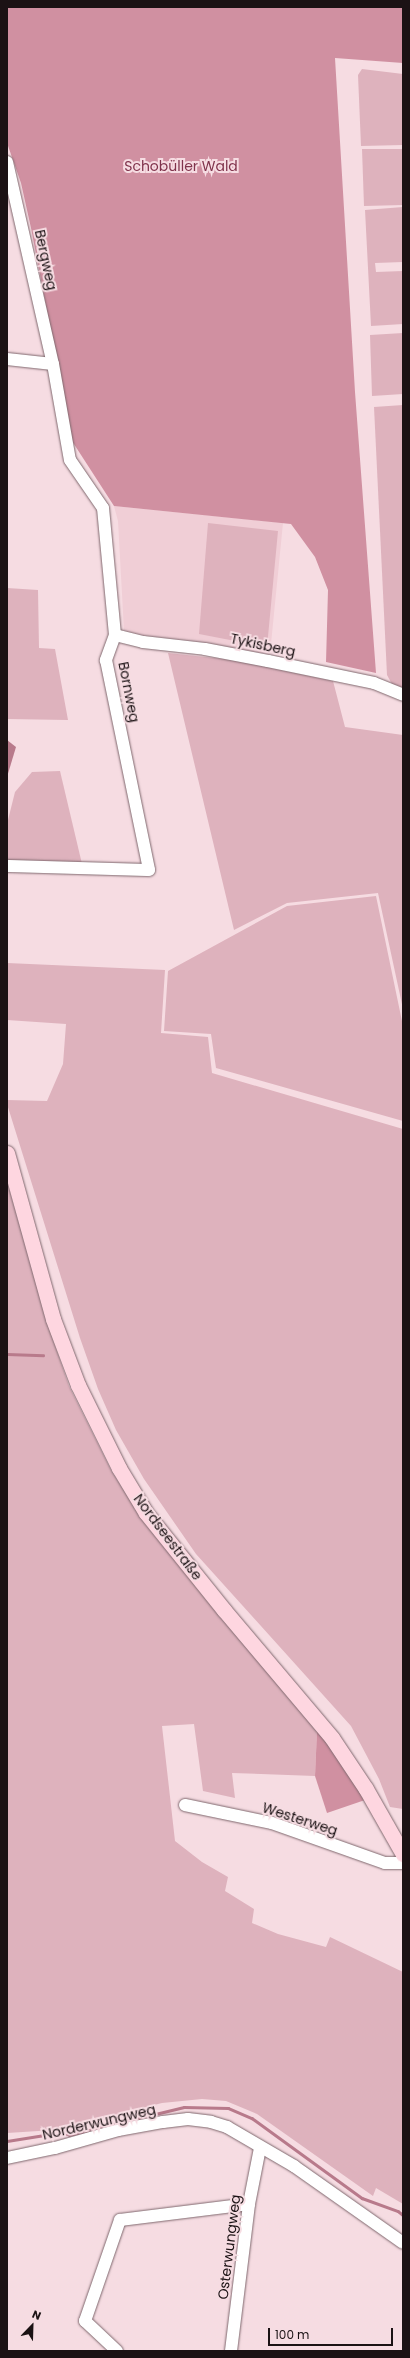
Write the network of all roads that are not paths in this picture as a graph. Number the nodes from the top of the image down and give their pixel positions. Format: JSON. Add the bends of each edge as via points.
{"nodes":[{"id":1,"x":7,"y":162,"type":"edge"},
{"id":2,"x":7,"y":359,"type":"edge"},
{"id":3,"x":53,"y":364,"type":"junction"},
{"id":4,"x":115,"y":635,"type":"junction"},
{"id":5,"x":403,"y":695,"type":"edge"},
{"id":6,"x":7,"y":866,"type":"edge"},
{"id":7,"x":7,"y":1153,"type":"edge"},
{"id":8,"x":185,"y":1805,"type":"dead end"},
{"id":9,"x":403,"y":1854,"type":"edge"},
{"id":10,"x":403,"y":1863,"type":"edge"},
{"id":11,"x":260,"y":2148,"type":"junction"},
{"id":12,"x":7,"y":2158,"type":"edge"},
{"id":13,"x":249,"y":2204,"type":"junction"},
{"id":14,"x":403,"y":2242,"type":"edge"},
{"id":15,"x":117,"y":2351,"type":"edge"},
{"id":16,"x":231,"y":2351,"type":"edge"}],
"edges":[{"from":1,"to":3,"type":"street","name":"Bergweg"},
{"from":2,"to":3,"type":"street"},
{"from":3,"to":4,"type":"street","name":"Bornweg","via":[[70,460],[103,508]]},
{"from":4,"to":5,"type":"street","name":"Tykisberg","via":[[143,642],[205,649],[374,683]]},
{"from":4,"to":6,"type":"street","name":"Bornweg","via":[[106,660],[149,870]]},
{"from":7,"to":9,"type":"main road","name":"Nordseestraße","via":[[53,1319],[78,1385],[119,1468],[151,1519],[332,1738],[366,1789]]},
{"from":8,"to":10,"type":"street","name":"Westerweg","via":[[272,1823],[385,1864]]},
{"from":11,"to":12,"type":"street","name":"Norderwungweg","via":[[227,2127],[188,2119],[118,2130],[55,2148]]},
{"from":11,"to":13,"type":"street","name":"Osterwungweg"},
{"from":11,"to":14,"type":"street","name":"Norderwungweg","via":[[294,2166]]},
{"from":13,"to":15,"type":"street","via":[[120,2220],[85,2321]]},
{"from":13,"to":16,"type":"street","name":"Osterwungweg"}]}
